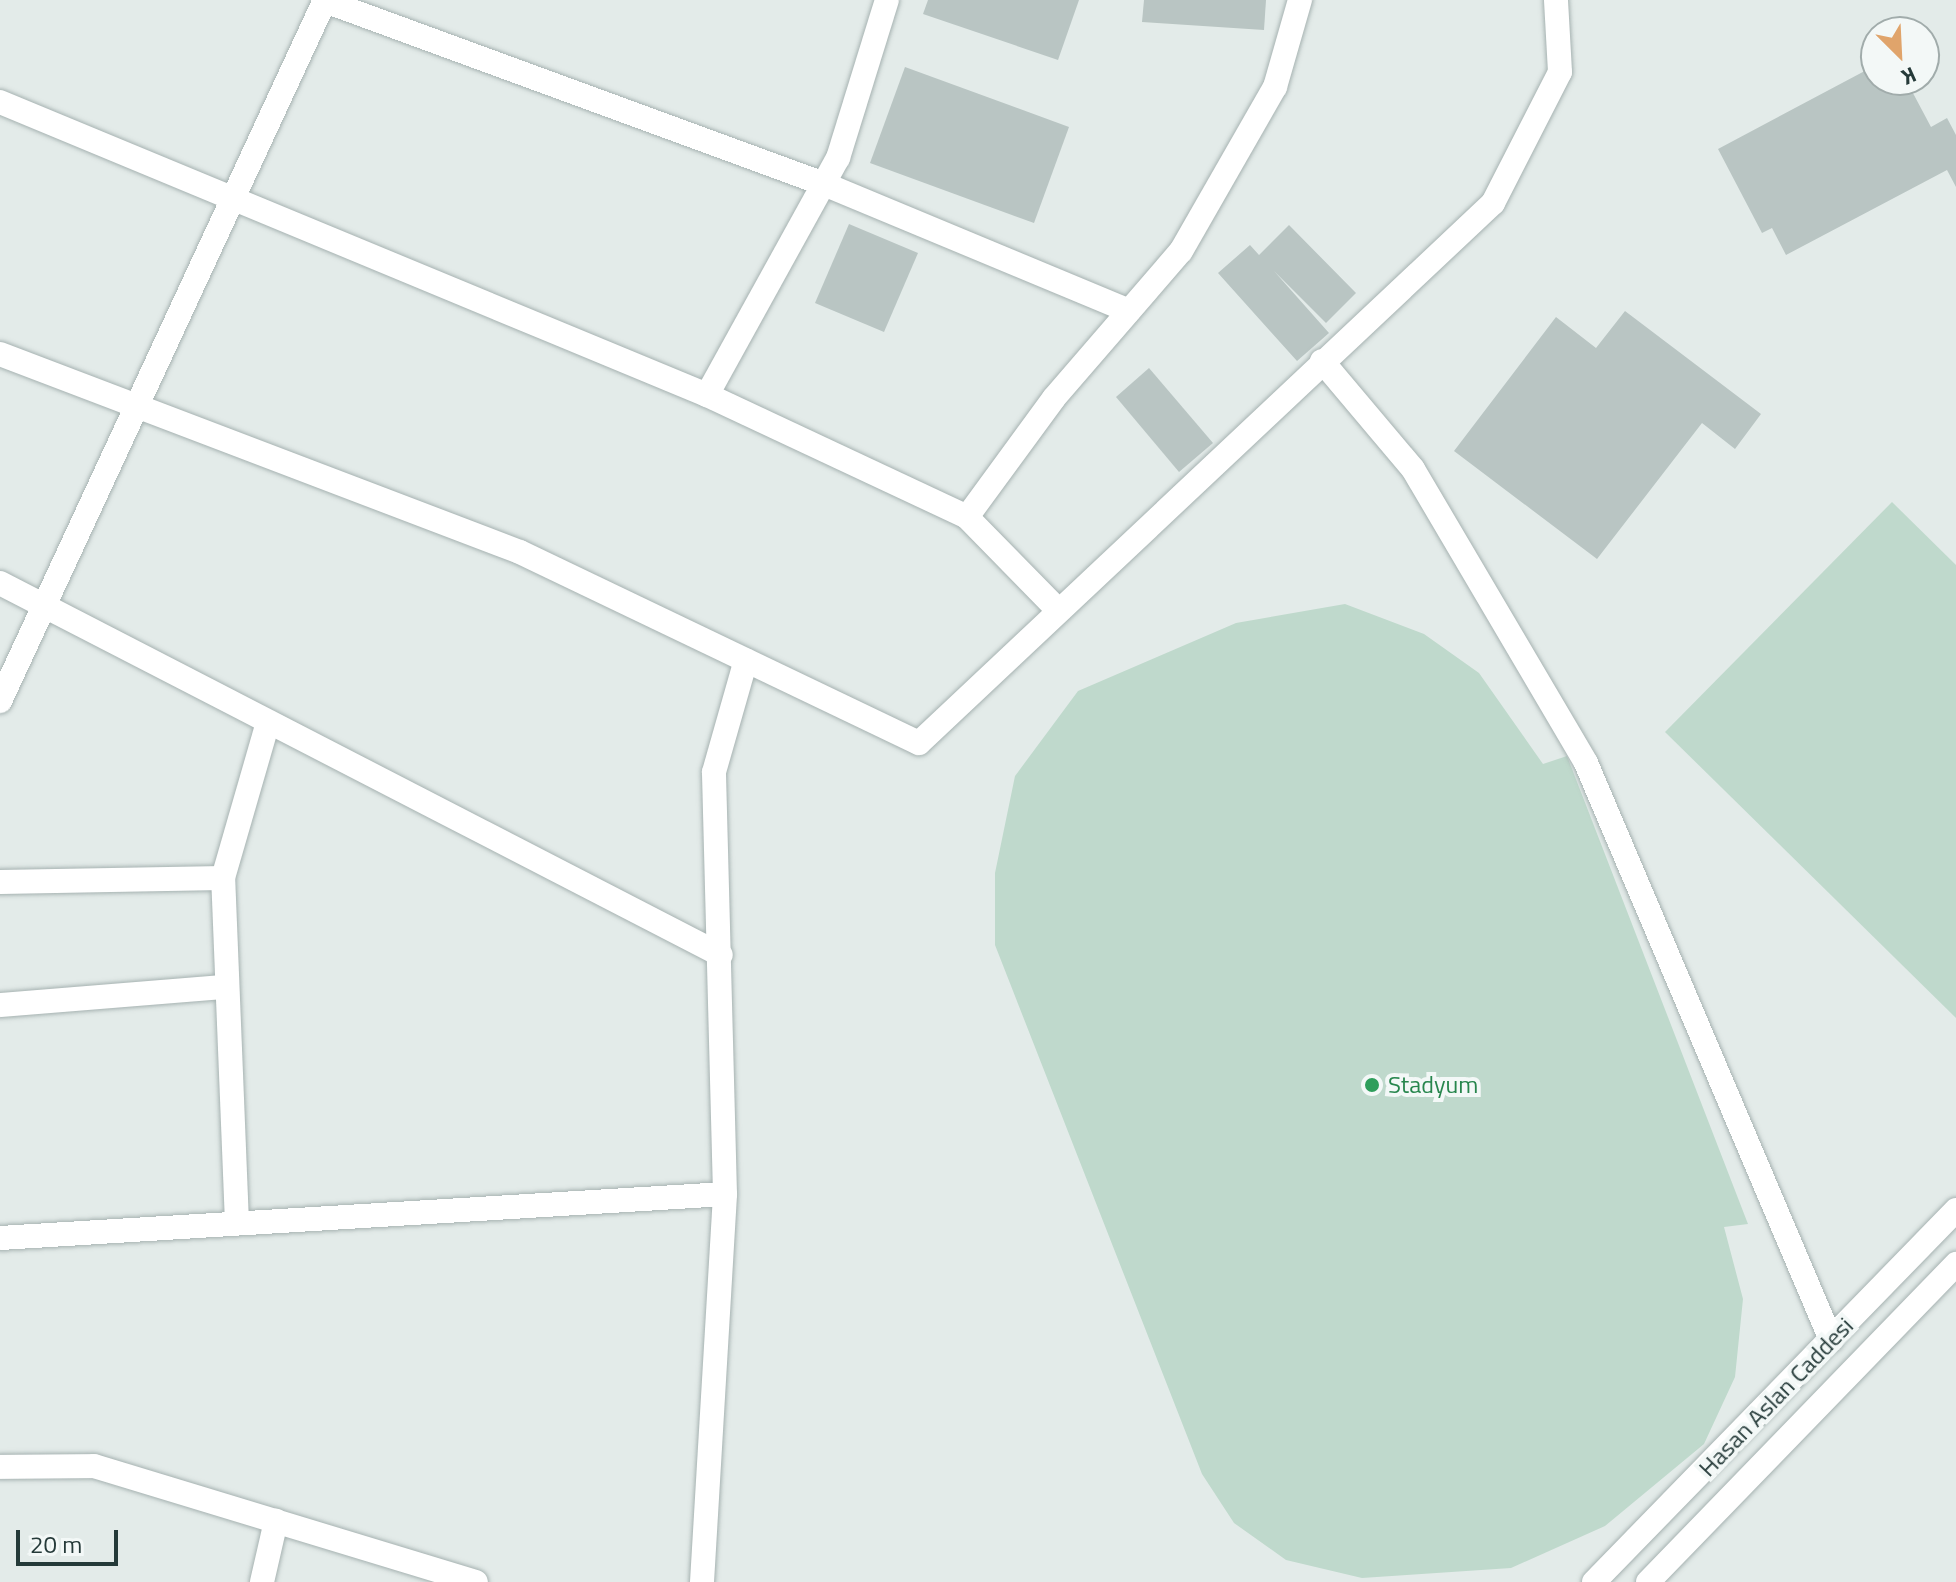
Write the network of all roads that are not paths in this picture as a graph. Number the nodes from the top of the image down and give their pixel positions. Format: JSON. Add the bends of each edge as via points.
{"nodes":[{"id":1,"x":887,"y":0,"type":"edge"},
{"id":2,"x":1300,"y":0,"type":"edge"},
{"id":3,"x":1556,"y":0,"type":"edge"},
{"id":4,"x":325,"y":1,"type":"edge"},
{"id":5,"x":0,"y":102,"type":"edge"},
{"id":6,"x":824,"y":184,"type":"junction"},
{"id":7,"x":228,"y":202,"type":"junction"},
{"id":8,"x":1129,"y":311,"type":"junction"},
{"id":9,"x":0,"y":354,"type":"edge"},
{"id":10,"x":1322,"y":361,"type":"junction"},
{"id":11,"x":707,"y":395,"type":"junction"},
{"id":12,"x":135,"y":401,"type":"junction"},
{"id":13,"x":967,"y":517,"type":"junction"},
{"id":14,"x":0,"y":583,"type":"edge"},
{"id":15,"x":40,"y":605,"type":"junction"},
{"id":16,"x":1058,"y":610,"type":"junction"},
{"id":17,"x":746,"y":660,"type":"junction"},
{"id":18,"x":0,"y":701,"type":"edge"},
{"id":19,"x":268,"y":722,"type":"junction"},
{"id":20,"x":223,"y":878,"type":"junction"},
{"id":21,"x":0,"y":882,"type":"edge"},
{"id":22,"x":721,"y":955,"type":"junction"},
{"id":23,"x":223,"y":987,"type":"junction"},
{"id":24,"x":0,"y":1005,"type":"edge"},
{"id":25,"x":725,"y":1194,"type":"junction"},
{"id":26,"x":1956,"y":1210,"type":"edge"},
{"id":27,"x":237,"y":1223,"type":"junction"},
{"id":28,"x":0,"y":1238,"type":"edge"},
{"id":29,"x":1956,"y":1264,"type":"edge"},
{"id":30,"x":1831,"y":1340,"type":"junction"},
{"id":31,"x":0,"y":1467,"type":"edge"},
{"id":32,"x":276,"y":1521,"type":"junction"},
{"id":33,"x":262,"y":1582,"type":"edge"},
{"id":34,"x":476,"y":1582,"type":"edge"},
{"id":35,"x":702,"y":1582,"type":"edge"},
{"id":36,"x":1594,"y":1582,"type":"edge"},
{"id":37,"x":1648,"y":1582,"type":"edge"}],
"edges":[{"from":1,"to":6,"type":"street"},
{"from":2,"to":8,"type":"street","via":[[1275,87],[1181,251]]},
{"from":3,"to":10,"type":"street","via":[[1560,72],[1493,203]]},
{"from":4,"to":6,"type":"street"},
{"from":4,"to":7,"type":"street"},
{"from":5,"to":7,"type":"street"},
{"from":6,"to":8,"type":"street"},
{"from":6,"to":11,"type":"street"},
{"from":7,"to":11,"type":"street"},
{"from":7,"to":12,"type":"street"},
{"from":8,"to":13,"type":"street"},
{"from":9,"to":12,"type":"street"},
{"from":10,"to":16,"type":"street"},
{"from":10,"to":30,"type":"street","via":[[1413,469],[1586,763]]},
{"from":11,"to":13,"type":"street"},
{"from":12,"to":15,"type":"street"},
{"from":12,"to":17,"type":"street","via":[[520,552]]},
{"from":13,"to":16,"type":"street"},
{"from":14,"to":15,"type":"street"},
{"from":15,"to":18,"type":"street"},
{"from":15,"to":19,"type":"street"},
{"from":16,"to":17,"type":"street","via":[[919,743]]},
{"from":17,"to":22,"type":"street","via":[[714,772]]},
{"from":19,"to":20,"type":"street"},
{"from":19,"to":22,"type":"street"},
{"from":20,"to":21,"type":"street"},
{"from":20,"to":23,"type":"street"},
{"from":22,"to":25,"type":"street"},
{"from":23,"to":24,"type":"street"},
{"from":23,"to":27,"type":"street"},
{"from":25,"to":27,"type":"street"},
{"from":25,"to":35,"type":"street"},
{"from":26,"to":30,"type":"street","name":"Hasan Aslan Caddesi"},
{"from":27,"to":28,"type":"street"},
{"from":29,"to":37,"type":"street","name":"Hasan Aslan Caddesi"},
{"from":30,"to":36,"type":"street","name":"Hasan Aslan Caddesi"},
{"from":31,"to":32,"type":"street","via":[[94,1466]]},
{"from":32,"to":33,"type":"street"},
{"from":32,"to":34,"type":"street"}]}
